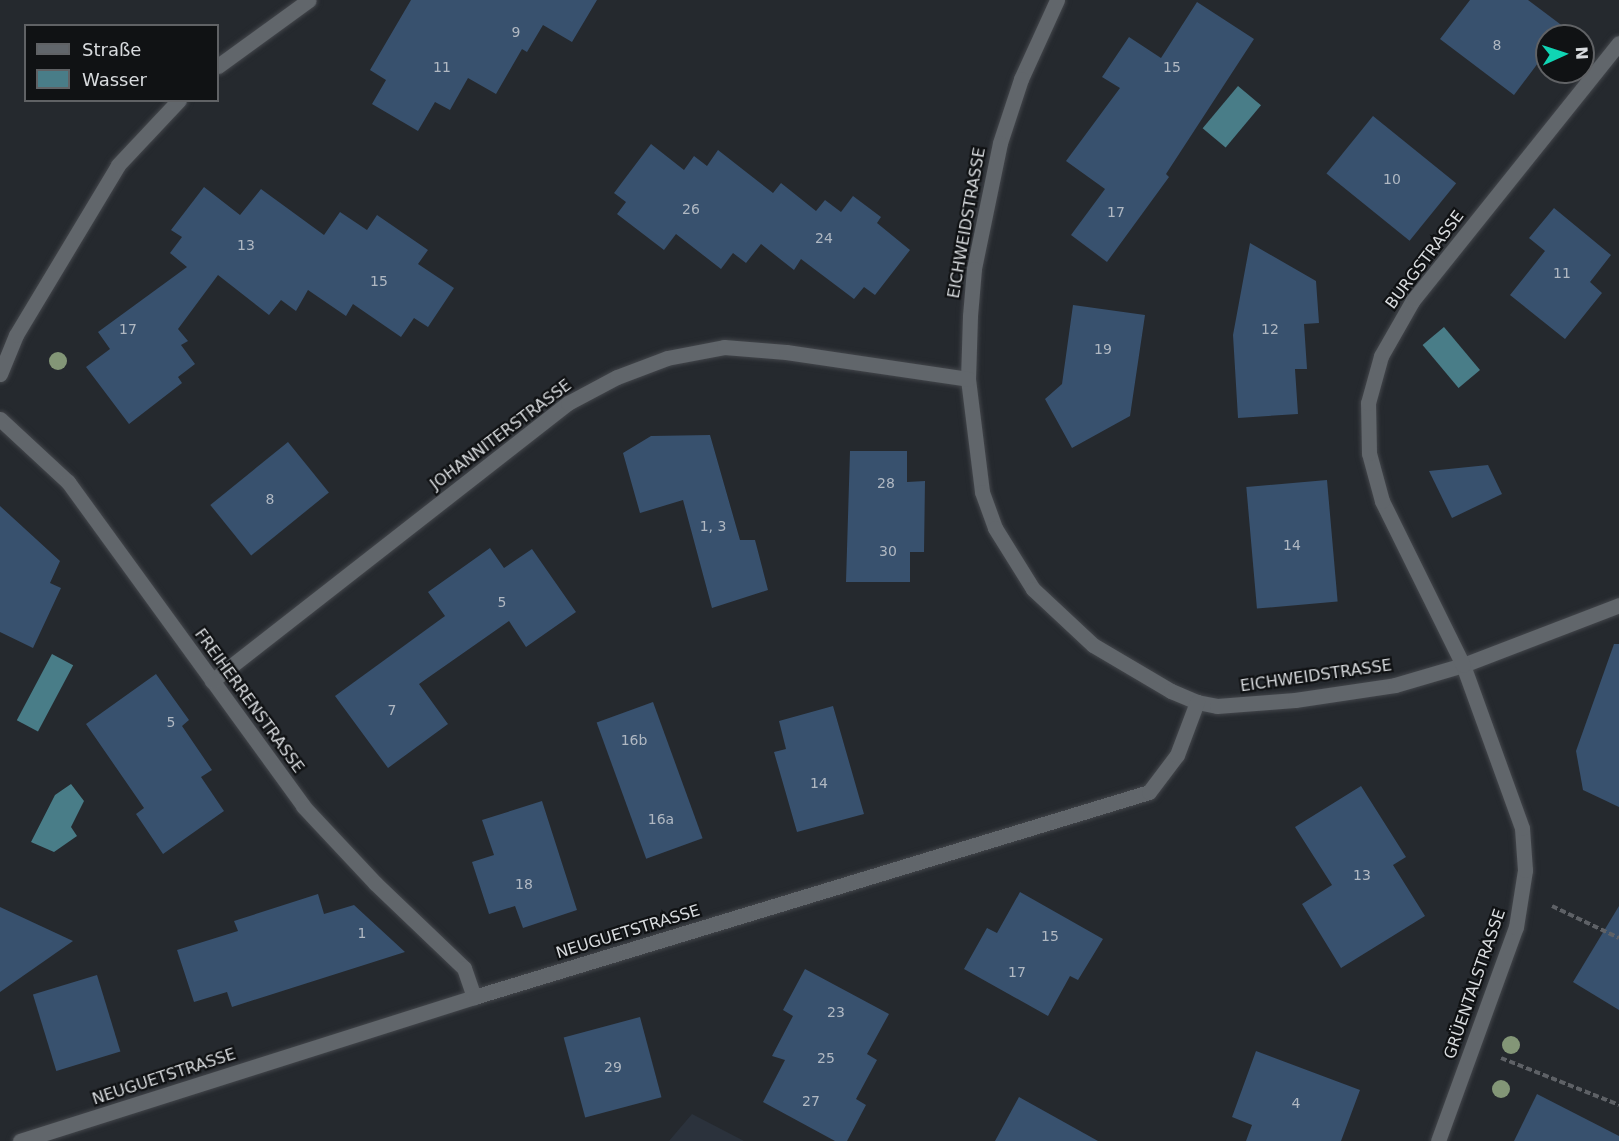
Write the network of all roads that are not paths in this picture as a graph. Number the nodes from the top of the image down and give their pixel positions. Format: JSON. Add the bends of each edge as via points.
{"nodes":[{"id":1,"x":309,"y":0,"type":"edge"},
{"id":2,"x":1057,"y":0,"type":"edge"},
{"id":3,"x":1619,"y":42,"type":"edge"},
{"id":4,"x":219,"y":65,"type":"edge"},
{"id":5,"x":177,"y":102,"type":"edge"},
{"id":6,"x":0,"y":374,"type":"edge"},
{"id":7,"x":968,"y":379,"type":"junction"},
{"id":8,"x":0,"y":418,"type":"edge"},
{"id":9,"x":1619,"y":605,"type":"edge"},
{"id":10,"x":1463,"y":665,"type":"junction"},
{"id":11,"x":212,"y":681,"type":"junction"},
{"id":12,"x":1197,"y":702,"type":"junction"},
{"id":13,"x":474,"y":998,"type":"junction"},
{"id":14,"x":21,"y":1141,"type":"edge"},
{"id":15,"x":1438,"y":1141,"type":"edge"}],
"edges":[{"from":1,"to":4,"type":"street"},
{"from":2,"to":7,"type":"street","name":"EICHWEIDSTRASSE","via":[[1022,79],[1000,143],[974,270]]},
{"from":3,"to":10,"type":"street","name":"BURGSTRASSE","via":[[1413,300],[1381,356],[1368,403],[1369,453],[1382,501]]},
{"from":5,"to":6,"type":"street","via":[[118,165],[16,335]]},
{"from":7,"to":11,"type":"street","name":"JOHANNITERSTRASSE","via":[[786,352],[724,347],[667,358],[618,377],[568,403]]},
{"from":7,"to":12,"type":"street","name":"EICHWEIDSTRASSE","via":[[982,492],[1014,563],[1059,616],[1093,645]]},
{"from":8,"to":11,"type":"street","name":"FREIHERRENSTRASSE","via":[[68,482]]},
{"from":9,"to":10,"type":"street"},
{"from":10,"to":12,"type":"street","name":"EICHWEIDSTRASSE","via":[[1395,685],[1346,694],[1237,705]]},
{"from":10,"to":15,"type":"street","name":"GRÜENTALSTRASSE","via":[[1520,820],[1526,870],[1516,927]]},
{"from":11,"to":13,"type":"street","name":"FREIHERRENSTRASSE","via":[[303,806],[375,883],[464,968]]},
{"from":12,"to":13,"type":"street","name":"NEUGUETSTRASSE","via":[[1177,755],[1149,792]]},
{"from":13,"to":14,"type":"street","name":"NEUGUETSTRASSE"}]}
